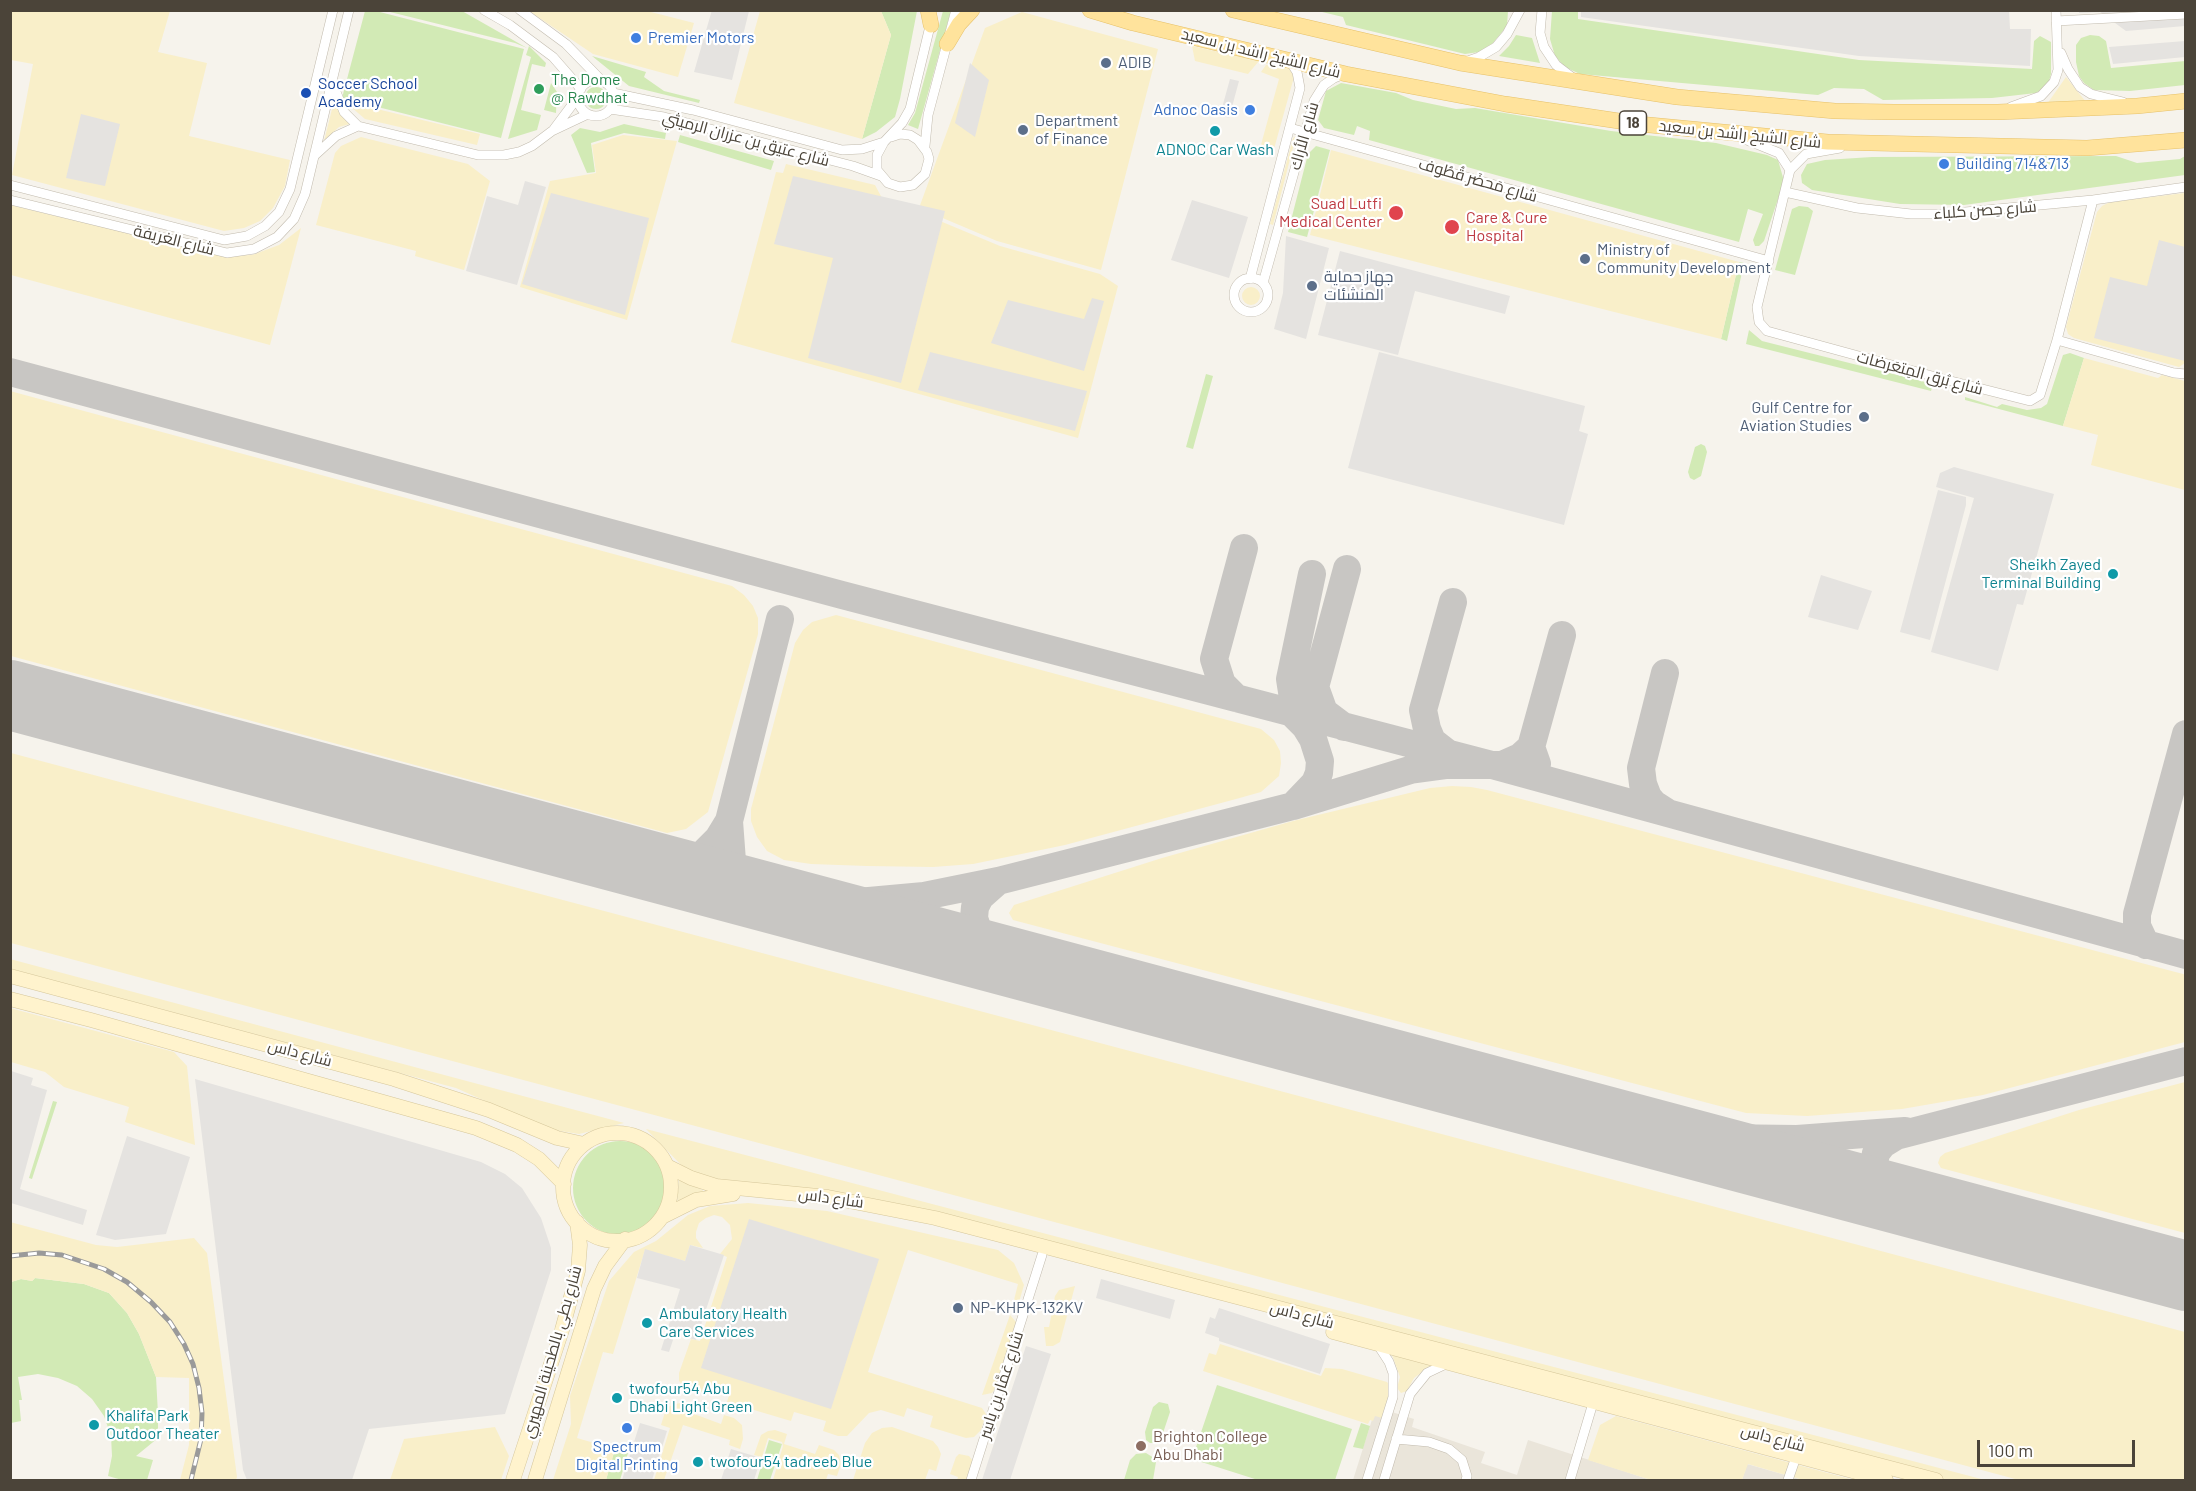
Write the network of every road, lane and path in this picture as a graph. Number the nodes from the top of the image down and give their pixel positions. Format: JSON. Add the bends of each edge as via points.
{"nodes":[{"id":1,"x":333,"y":10,"type":"edge"},
{"id":2,"x":349,"y":10,"type":"edge"},
{"id":3,"x":484,"y":10,"type":"edge"},
{"id":4,"x":520,"y":10,"type":"edge"},
{"id":5,"x":956,"y":10,"type":"edge"},
{"id":6,"x":972,"y":10,"type":"edge"},
{"id":7,"x":1090,"y":10,"type":"edge"},
{"id":8,"x":1233,"y":10,"type":"edge"},
{"id":9,"x":1520,"y":10,"type":"edge"},
{"id":10,"x":1542,"y":10,"type":"edge"},
{"id":11,"x":2186,"y":14,"type":"edge"},
{"id":12,"x":931,"y":15,"type":"edge"},
{"id":13,"x":2056,"y":16,"type":"edge"},
{"id":14,"x":947,"y":44,"type":"junction"},
{"id":15,"x":2058,"y":48,"type":"junction"},
{"id":16,"x":1288,"y":59,"type":"junction"},
{"id":17,"x":1460,"y":63,"type":"junction"},
{"id":18,"x":1346,"y":74,"type":"junction"},
{"id":19,"x":331,"y":80,"type":"junction"},
{"id":20,"x":601,"y":80,"type":"junction"},
{"id":21,"x":1577,"y":81,"type":"junction"},
{"id":22,"x":580,"y":93,"type":"junction"},
{"id":23,"x":613,"y":93,"type":"junction"},
{"id":24,"x":2186,"y":101,"type":"edge"},
{"id":25,"x":2137,"y":106,"type":"junction"},
{"id":26,"x":610,"y":109,"type":"junction"},
{"id":27,"x":1998,"y":112,"type":"junction"},
{"id":28,"x":588,"y":114,"type":"junction"},
{"id":29,"x":358,"y":126,"type":"junction"},
{"id":30,"x":1290,"y":128,"type":"junction"},
{"id":31,"x":552,"y":131,"type":"junction"},
{"id":32,"x":1305,"y":132,"type":"junction"},
{"id":33,"x":1730,"y":134,"type":"junction"},
{"id":34,"x":887,"y":140,"type":"junction"},
{"id":35,"x":2186,"y":140,"type":"edge"},
{"id":36,"x":1883,"y":143,"type":"junction"},
{"id":37,"x":925,"y":146,"type":"junction"},
{"id":38,"x":313,"y":157,"type":"junction"},
{"id":39,"x":1790,"y":170,"type":"junction"},
{"id":40,"x":881,"y":176,"type":"junction"},
{"id":41,"x":10,"y":185,"type":"edge"},
{"id":42,"x":2186,"y":187,"type":"edge"},
{"id":43,"x":1785,"y":192,"type":"junction"},
{"id":44,"x":10,"y":200,"type":"edge"},
{"id":45,"x":2093,"y":200,"type":"junction"},
{"id":46,"x":1263,"y":230,"type":"junction"},
{"id":47,"x":1277,"y":234,"type":"junction"},
{"id":48,"x":1769,"y":261,"type":"junction"},
{"id":49,"x":1250,"y":279,"type":"junction"},
{"id":50,"x":1263,"y":284,"type":"junction"},
{"id":51,"x":2056,"y":340,"type":"junction"},
{"id":52,"x":2186,"y":374,"type":"edge"},
{"id":53,"x":10,"y":976,"type":"edge"},
{"id":54,"x":10,"y":999,"type":"edge"},
{"id":55,"x":585,"y":1144,"type":"junction"},
{"id":56,"x":667,"y":1166,"type":"junction"},
{"id":57,"x":564,"y":1184,"type":"junction"},
{"id":58,"x":662,"y":1217,"type":"junction"},
{"id":59,"x":577,"y":1222,"type":"junction"},
{"id":60,"x":625,"y":1239,"type":"junction"},
{"id":61,"x":1042,"y":1255,"type":"junction"},
{"id":62,"x":1378,"y":1345,"type":"junction"},
{"id":63,"x":1448,"y":1364,"type":"junction"},
{"id":64,"x":1393,"y":1397,"type":"junction"},
{"id":65,"x":1407,"y":1401,"type":"junction"},
{"id":66,"x":1593,"y":1403,"type":"junction"},
{"id":67,"x":1380,"y":1438,"type":"junction"},
{"id":68,"x":1396,"y":1441,"type":"junction"},
{"id":69,"x":1796,"y":1456,"type":"junction"},
{"id":70,"x":513,"y":1480,"type":"edge"},
{"id":71,"x":537,"y":1480,"type":"edge"},
{"id":72,"x":971,"y":1480,"type":"edge"},
{"id":73,"x":1367,"y":1480,"type":"edge"},
{"id":74,"x":1384,"y":1480,"type":"edge"},
{"id":75,"x":1466,"y":1480,"type":"edge"},
{"id":76,"x":1570,"y":1480,"type":"edge"},
{"id":77,"x":1788,"y":1480,"type":"edge"},
{"id":78,"x":1886,"y":1480,"type":"edge"},
{"id":79,"x":1936,"y":1480,"type":"edge"}],
"edges":[{"from":1,"to":41,"type":"street","name":"شارع الغريفة","via":[[290,189],[279,212],[247,236],[224,240]]},
{"from":2,"to":19,"type":"street","name":"شارع الغريفة"},
{"from":3,"to":22,"type":"street","via":[[554,57]]},
{"from":4,"to":20,"type":"street","via":[[566,44]]},
{"from":5,"to":14,"type":"street"},
{"from":6,"to":14,"type":"main road"},
{"from":7,"to":16,"type":"main road","name":"شارع الشيخ راشد بن سعيد","number":"18"},
{"from":8,"to":17,"type":"main road","name":"شارع الشيخ راشد بن سعيد","number":"18"},
{"from":9,"to":17,"type":"street","via":[[1496,47]]},
{"from":10,"to":21,"type":"street","via":[[1540,33],[1544,47],[1556,65]]},
{"from":11,"to":13,"type":"street"},
{"from":12,"to":34,"type":"street","via":[[913,101],[907,116]]},
{"from":13,"to":15,"type":"street"},
{"from":14,"to":37,"type":"street","via":[[926,125]]},
{"from":15,"to":25,"type":"street","via":[[2080,87],[2091,94]]},
{"from":15,"to":27,"type":"street","via":[[2057,76],[2048,90]]},
{"from":16,"to":18,"type":"main road","name":"شارع الشيخ راشد بن سعيد","number":"18"},
{"from":16,"to":30,"type":"street","name":"شارع الأراك","via":[[1297,72],[1300,88]]},
{"from":17,"to":21,"type":"main road","name":"شارع الشيخ راشد بن سعيد","number":"18"},
{"from":18,"to":32,"type":"street","name":"شارع الأراك","via":[[1320,90]]},
{"from":18,"to":33,"type":"main road","name":"شارع الشيخ راشد بن سعيد","number":"18","via":[[1505,104]]},
{"from":19,"to":29,"type":"street","via":[[344,112]]},
{"from":19,"to":38,"type":"street","name":"شارع الغريفة"},
{"from":20,"to":22,"type":"street","via":[[592,80]]},
{"from":20,"to":23,"type":"street"},
{"from":21,"to":27,"type":"main road","name":"شارع الشيخ راشد بن سعيد","number":"18","via":[[1677,97],[1835,111]]},
{"from":22,"to":28,"type":"street","via":[[581,106]]},
{"from":22,"to":31,"type":"street"},
{"from":23,"to":26,"type":"street"},
{"from":23,"to":34,"type":"street","name":"شارع عتيق بن عزران الرميثي","via":[[842,150],[862,149]]},
{"from":24,"to":25,"type":"main road","name":"شارع الشيخ راشد بن سعيد","number":"18"},
{"from":25,"to":27,"type":"main road","name":"شارع الشيخ راشد بن سعيد","number":"18"},
{"from":26,"to":28,"type":"street","via":[[600,115]]},
{"from":26,"to":40,"type":"street","name":"شارع عتيق بن عزران الرميثي","via":[[664,117]]},
{"from":28,"to":31,"type":"street"},
{"from":29,"to":31,"type":"street","via":[[486,155],[519,152]]},
{"from":29,"to":38,"type":"street","via":[[330,140]]},
{"from":30,"to":32,"type":"street","name":"شارع مَحضَر قُطُوف"},
{"from":30,"to":46,"type":"street","name":"شارع الأراك"},
{"from":32,"to":47,"type":"street","name":"شارع الأراك"},
{"from":32,"to":48,"type":"street","name":"شارع مَحضَر قُطُوف"},
{"from":33,"to":36,"type":"main road","name":"شارع الشيخ راشد بن سعيد","number":"18"},
{"from":33,"to":39,"type":"street","via":[[1774,150]]},
{"from":34,"to":37,"type":"street","via":[[900,134],[910,135]]},
{"from":34,"to":40,"type":"street","via":[[877,155]]},
{"from":35,"to":36,"type":"main road","name":"شارع الشيخ راشد بن سعيد","number":"18","via":[[2087,148]]},
{"from":36,"to":39,"type":"street","via":[[1814,151]]},
{"from":37,"to":40,"type":"street","via":[[929,159],[921,180],[900,187]]},
{"from":38,"to":44,"type":"street","name":"شارع الغريفة","via":[[294,219],[277,237],[254,249],[227,253]]},
{"from":39,"to":43,"type":"street","name":"شارع بُرق المِتعَرضات"},
{"from":42,"to":45,"type":"street","name":"شارع حِصن كلباء"},
{"from":43,"to":45,"type":"street","name":"شارع حِصن كلباء","via":[[1857,208],[1911,214],[1973,213]]},
{"from":43,"to":48,"type":"street","name":"شارع بُرق المِتعَرضات"},
{"from":45,"to":51,"type":"street","name":"شارع بُرق المِتعَرضات"},
{"from":46,"to":47,"type":"street"},
{"from":46,"to":49,"type":"street","name":"شارع الأراك"},
{"from":47,"to":50,"type":"street","name":"شارع الأراك"},
{"from":48,"to":51,"type":"street","name":"شارع بُرق المِتعَرضات","via":[[1757,307],[1759,322],[1767,331],[1943,380],[2030,401],[2040,395]]},
{"from":49,"to":50,"type":"street"},
{"from":49,"to":50,"type":"street","via":[[1239,283],[1235,294],[1238,305],[1245,310],[1258,310],[1265,305],[1268,296]]},
{"from":51,"to":52,"type":"street"},
{"from":53,"to":55,"type":"street","name":"شارع داس","via":[[394,1079],[489,1110],[557,1138]]},
{"from":54,"to":57,"type":"street","name":"شارع داس","via":[[476,1128],[517,1145],[539,1159]]},
{"from":55,"to":56,"type":"street","via":[[609,1134],[627,1134],[651,1145]]},
{"from":55,"to":57,"type":"street","via":[[572,1158]]},
{"from":56,"to":58,"type":"street","via":[[671,1192]]},
{"from":56,"to":79,"type":"street","name":"شارع داس","via":[[716,1186],[828,1197],[935,1218]]},
{"from":57,"to":59,"type":"street","via":[[568,1208]]},
{"from":58,"to":60,"type":"street","via":[[649,1229]]},
{"from":58,"to":61,"type":"street","name":"شارع داس","via":[[684,1204],[708,1197],[752,1195],[898,1218]]},
{"from":59,"to":60,"type":"street","via":[[599,1237]]},
{"from":59,"to":70,"type":"street","name":"شارع بطي بالطحينة المهيري","via":[[578,1271]]},
{"from":60,"to":71,"type":"street","name":"شارع بطي بالطحينة المهيري","via":[[594,1289]]},
{"from":61,"to":62,"type":"street","name":"شارع داس"},
{"from":61,"to":72,"type":"street","name":"شارع عَمَّار بن ياسِر"},
{"from":62,"to":63,"type":"street","name":"شارع داس"},
{"from":62,"to":64,"type":"street","via":[[1393,1373]]},
{"from":63,"to":65,"type":"street","via":[[1420,1379]]},
{"from":63,"to":66,"type":"street","name":"شارع داس"},
{"from":64,"to":65,"type":"street"},
{"from":64,"to":67,"type":"street"},
{"from":65,"to":68,"type":"street"},
{"from":66,"to":69,"type":"street","name":"شارع داس"},
{"from":66,"to":76,"type":"street"},
{"from":67,"to":68,"type":"street"},
{"from":67,"to":73,"type":"street"},
{"from":68,"to":74,"type":"street"},
{"from":68,"to":75,"type":"street","via":[[1429,1442],[1449,1449],[1462,1460]]},
{"from":69,"to":77,"type":"street"},
{"from":69,"to":78,"type":"street","name":"شارع داس"}]}
